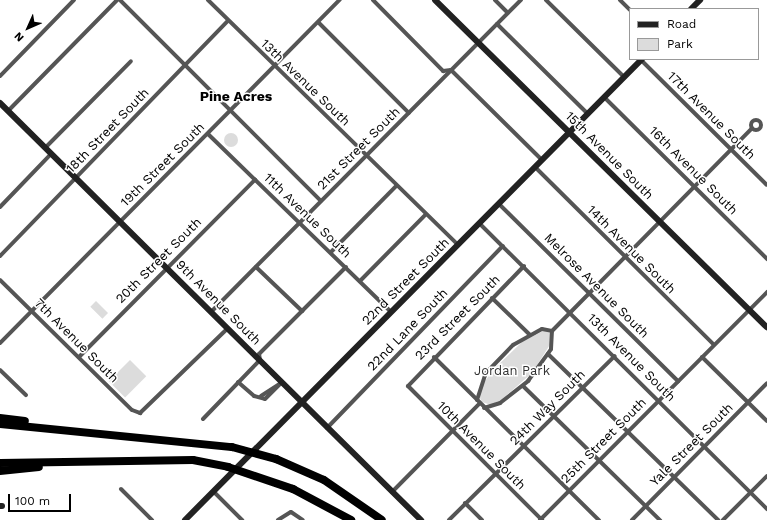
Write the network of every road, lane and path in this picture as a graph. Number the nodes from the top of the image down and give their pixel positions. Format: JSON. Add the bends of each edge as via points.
{"nodes":[{"id":1,"x":74,"y":0,"type":"edge"},
{"id":2,"x":118,"y":0,"type":"edge"},
{"id":3,"x":208,"y":0,"type":"edge"},
{"id":4,"x":340,"y":0,"type":"edge"},
{"id":5,"x":373,"y":0,"type":"edge"},
{"id":6,"x":435,"y":0,"type":"edge"},
{"id":7,"x":495,"y":0,"type":"edge"},
{"id":8,"x":521,"y":0,"type":"edge"},
{"id":9,"x":546,"y":0,"type":"edge"},
{"id":10,"x":620,"y":0,"type":"edge"},
{"id":11,"x":700,"y":0,"type":"edge"},
{"id":12,"x":692,"y":8,"type":"edge"},
{"id":13,"x":629,"y":9,"type":"edge"},
{"id":14,"x":508,"y":13,"type":"junction"},
{"id":15,"x":228,"y":21,"type":"junction"},
{"id":16,"x":319,"y":23,"type":"junction"},
{"id":17,"x":497,"y":24,"type":"junction"},
{"id":18,"x":478,"y":43,"type":"junction"},
{"id":19,"x":641,"y":60,"type":"edge"},
{"id":20,"x":131,"y":61,"type":"dead end"},
{"id":21,"x":185,"y":64,"type":"junction"},
{"id":22,"x":274,"y":67,"type":"junction"},
{"id":23,"x":451,"y":70,"type":"junction"},
{"id":24,"x":0,"y":76,"type":"edge"},
{"id":25,"x":624,"y":77,"type":"junction"},
{"id":26,"x":604,"y":97,"type":"junction"},
{"id":27,"x":0,"y":103,"type":"edge"},
{"id":28,"x":8,"y":111,"type":"junction"},
{"id":29,"x":231,"y":111,"type":"junction"},
{"id":30,"x":409,"y":113,"type":"junction"},
{"id":31,"x":588,"y":114,"type":"junction"},
{"id":32,"x":752,"y":128,"type":"dead end"},
{"id":33,"x":569,"y":132,"type":"junction"},
{"id":34,"x":208,"y":134,"type":"junction"},
{"id":35,"x":45,"y":148,"type":"junction"},
{"id":36,"x":731,"y":150,"type":"junction"},
{"id":37,"x":51,"y":154,"type":"junction"},
{"id":38,"x":366,"y":156,"type":"junction"},
{"id":39,"x":542,"y":160,"type":"junction"},
{"id":40,"x":535,"y":167,"type":"junction"},
{"id":41,"x":76,"y":178,"type":"junction"},
{"id":42,"x":255,"y":180,"type":"junction"},
{"id":43,"x":396,"y":186,"type":"junction"},
{"id":44,"x":767,"y":186,"type":"edge"},
{"id":45,"x":694,"y":187,"type":"junction"},
{"id":46,"x":321,"y":201,"type":"junction"},
{"id":47,"x":499,"y":204,"type":"junction"},
{"id":48,"x":0,"y":207,"type":"edge"},
{"id":49,"x":426,"y":215,"type":"junction"},
{"id":50,"x":120,"y":222,"type":"junction"},
{"id":51,"x":660,"y":222,"type":"junction"},
{"id":52,"x":299,"y":223,"type":"junction"},
{"id":53,"x":479,"y":223,"type":"junction"},
{"id":54,"x":458,"y":245,"type":"junction"},
{"id":55,"x":503,"y":246,"type":"junction"},
{"id":56,"x":331,"y":252,"type":"junction"},
{"id":57,"x":0,"y":256,"type":"edge"},
{"id":58,"x":624,"y":258,"type":"junction"},
{"id":59,"x":767,"y":259,"type":"edge"},
{"id":60,"x":256,"y":266,"type":"junction"},
{"id":61,"x":524,"y":266,"type":"junction"},
{"id":62,"x":346,"y":267,"type":"junction"},
{"id":63,"x":168,"y":269,"type":"junction"},
{"id":64,"x":0,"y":280,"type":"edge"},
{"id":65,"x":360,"y":281,"type":"junction"},
{"id":66,"x":767,"y":292,"type":"edge"},
{"id":67,"x":589,"y":293,"type":"junction"},
{"id":68,"x":492,"y":298,"type":"junction"},
{"id":69,"x":749,"y":310,"type":"junction"},
{"id":70,"x":32,"y":311,"type":"junction"},
{"id":71,"x":302,"y":311,"type":"junction"},
{"id":72,"x":211,"y":312,"type":"junction"},
{"id":73,"x":391,"y":312,"type":"junction"},
{"id":74,"x":571,"y":312,"type":"junction"},
{"id":75,"x":767,"y":327,"type":"edge"},
{"id":76,"x":228,"y":328,"type":"junction"},
{"id":77,"x":552,"y":332,"type":"junction"},
{"id":78,"x":529,"y":334,"type":"junction"},
{"id":79,"x":0,"y":343,"type":"edge"},
{"id":80,"x":714,"y":345,"type":"junction"},
{"id":81,"x":548,"y":354,"type":"junction"},
{"id":82,"x":615,"y":356,"type":"junction"},
{"id":83,"x":434,"y":357,"type":"junction"},
{"id":84,"x":702,"y":357,"type":"junction"},
{"id":85,"x":79,"y":358,"type":"junction"},
{"id":86,"x":260,"y":360,"type":"junction"},
{"id":87,"x":0,"y":370,"type":"edge"},
{"id":88,"x":678,"y":381,"type":"junction"},
{"id":89,"x":238,"y":382,"type":"junction"},
{"id":90,"x":282,"y":382,"type":"junction"},
{"id":91,"x":767,"y":384,"type":"edge"},
{"id":92,"x":408,"y":386,"type":"joint"},
{"id":93,"x":523,"y":386,"type":"junction"},
{"id":94,"x":583,"y":387,"type":"junction"},
{"id":95,"x":26,"y":395,"type":"dead end"},
{"id":96,"x":659,"y":400,"type":"junction"},
{"id":97,"x":478,"y":402,"type":"junction"},
{"id":98,"x":302,"y":403,"type":"junction"},
{"id":99,"x":748,"y":403,"type":"junction"},
{"id":100,"x":484,"y":408,"type":"junction"},
{"id":101,"x":554,"y":416,"type":"junction"},
{"id":102,"x":0,"y":418,"type":"edge"},
{"id":103,"x":203,"y":419,"type":"dead end"},
{"id":104,"x":767,"y":421,"type":"edge"},
{"id":105,"x":0,"y":424,"type":"edge"},
{"id":106,"x":327,"y":428,"type":"junction"},
{"id":107,"x":628,"y":431,"type":"junction"},
{"id":108,"x":453,"y":432,"type":"junction"},
{"id":109,"x":143,"y":438,"type":"junction"},
{"id":110,"x":706,"y":445,"type":"junction"},
{"id":111,"x":523,"y":446,"type":"junction"},
{"id":112,"x":141,"y":459,"type":"junction"},
{"id":113,"x":599,"y":460,"type":"junction"},
{"id":114,"x":0,"y":463,"type":"edge"},
{"id":115,"x":0,"y":471,"type":"edge"},
{"id":116,"x":495,"y":474,"type":"junction"},
{"id":117,"x":767,"y":476,"type":"edge"},
{"id":118,"x":674,"y":477,"type":"junction"},
{"id":119,"x":121,"y":489,"type":"dead end"},
{"id":120,"x":569,"y":490,"type":"junction"},
{"id":121,"x":214,"y":492,"type":"junction"},
{"id":122,"x":392,"y":492,"type":"junction"},
{"id":123,"x":750,"y":492,"type":"junction"},
{"id":124,"x":465,"y":503,"type":"junction"},
{"id":125,"x":646,"y":506,"type":"junction"},
{"id":126,"x":767,"y":509,"type":"edge"},
{"id":127,"x":152,"y":520,"type":"edge"},
{"id":128,"x":185,"y":520,"type":"edge"},
{"id":129,"x":242,"y":520,"type":"edge"},
{"id":130,"x":278,"y":520,"type":"edge"},
{"id":131,"x":303,"y":520,"type":"edge"},
{"id":132,"x":351,"y":520,"type":"edge"},
{"id":133,"x":382,"y":520,"type":"edge"},
{"id":134,"x":420,"y":520,"type":"edge"},
{"id":135,"x":449,"y":520,"type":"edge"},
{"id":136,"x":482,"y":520,"type":"edge"},
{"id":137,"x":541,"y":520,"type":"edge"},
{"id":138,"x":599,"y":520,"type":"edge"},
{"id":139,"x":632,"y":520,"type":"edge"},
{"id":140,"x":660,"y":520,"type":"edge"},
{"id":141,"x":718,"y":520,"type":"edge"},
{"id":142,"x":723,"y":520,"type":"edge"}],
"edges":[{"from":1,"to":24,"type":"street"},
{"from":2,"to":21,"type":"street"},
{"from":2,"to":28,"type":"street"},
{"from":3,"to":15,"type":"street","name":"13th Avenue South"},
{"from":4,"to":16,"type":"street","name":"19th Street South"},
{"from":5,"to":23,"type":"street","via":[[444,71]]},
{"from":6,"to":18,"type":"street","name":"15th Avenue South"},
{"from":7,"to":14,"type":"street"},
{"from":8,"to":14,"type":"street","name":"21st Street South"},
{"from":9,"to":25,"type":"street"},
{"from":10,"to":13,"type":"street"},
{"from":11,"to":12,"type":"street"},
{"from":14,"to":17,"type":"street","name":"21st Street South"},
{"from":15,"to":21,"type":"street","name":"18th Street South"},
{"from":15,"to":22,"type":"street","name":"13th Avenue South"},
{"from":16,"to":22,"type":"street","name":"19th Street South"},
{"from":16,"to":30,"type":"street"},
{"from":17,"to":18,"type":"street","name":"21st Street South"},
{"from":17,"to":31,"type":"street"},
{"from":18,"to":23,"type":"street","name":"21st Street South"},
{"from":18,"to":33,"type":"street","name":"15th Avenue South"},
{"from":19,"to":25,"type":"street","name":"22nd Street South"},
{"from":19,"to":36,"type":"street","name":"17th Avenue South"},
{"from":20,"to":35,"type":"street"},
{"from":21,"to":29,"type":"street"},
{"from":21,"to":41,"type":"street","name":"18th Street South"},
{"from":22,"to":29,"type":"street","name":"19th Street South"},
{"from":22,"to":38,"type":"street","name":"13th Avenue South"},
{"from":23,"to":30,"type":"street","name":"21st Street South"},
{"from":23,"to":39,"type":"street"},
{"from":25,"to":26,"type":"street","name":"22nd Street South"},
{"from":26,"to":31,"type":"street","name":"22nd Street South"},
{"from":26,"to":45,"type":"street","name":"16th Avenue South"},
{"from":27,"to":28,"type":"street","name":"9th Avenue South"},
{"from":28,"to":35,"type":"street","name":"9th Avenue South"},
{"from":29,"to":34,"type":"street","name":"19th Street South"},
{"from":29,"to":46,"type":"street"},
{"from":30,"to":38,"type":"street","name":"21st Street South"},
{"from":31,"to":33,"type":"street","name":"22nd Street South"},
{"from":32,"to":36,"type":"street"},
{"from":33,"to":39,"type":"street","name":"22nd Street South"},
{"from":33,"to":51,"type":"street","name":"15th Avenue South"},
{"from":34,"to":42,"type":"street","name":"11th Avenue South"},
{"from":34,"to":50,"type":"street","name":"19th Street South"},
{"from":35,"to":37,"type":"street","name":"9th Avenue South"},
{"from":36,"to":44,"type":"street","name":"17th Avenue South"},
{"from":36,"to":45,"type":"street"},
{"from":37,"to":41,"type":"street","name":"9th Avenue South"},
{"from":37,"to":48,"type":"street"},
{"from":38,"to":43,"type":"street","name":"13th Avenue South"},
{"from":38,"to":46,"type":"street","name":"21st Street South"},
{"from":39,"to":40,"type":"street","name":"22nd Street South"},
{"from":40,"to":47,"type":"street","name":"22nd Street South"},
{"from":40,"to":58,"type":"street","name":"14th Avenue South"},
{"from":41,"to":50,"type":"street","name":"9th Avenue South"},
{"from":41,"to":57,"type":"street","name":"18th Street South"},
{"from":42,"to":52,"type":"street","name":"11th Avenue South"},
{"from":42,"to":63,"type":"street","name":"20th Street South"},
{"from":43,"to":49,"type":"street","name":"13th Avenue South"},
{"from":43,"to":56,"type":"street"},
{"from":45,"to":51,"type":"street"},
{"from":45,"to":59,"type":"street","name":"16th Avenue South"},
{"from":46,"to":52,"type":"street","name":"21st Street South"},
{"from":47,"to":53,"type":"street","name":"22nd Street South"},
{"from":47,"to":67,"type":"street","name":"Melrose Avenue South"},
{"from":49,"to":54,"type":"street","name":"13th Avenue South"},
{"from":49,"to":65,"type":"street"},
{"from":50,"to":63,"type":"street","name":"9th Avenue South"},
{"from":50,"to":70,"type":"street","name":"19th Street South"},
{"from":51,"to":58,"type":"street"},
{"from":51,"to":69,"type":"street","name":"15th Avenue South"},
{"from":52,"to":56,"type":"street","name":"11th Avenue South"},
{"from":52,"to":60,"type":"street","name":"21st Street South"},
{"from":53,"to":54,"type":"street","name":"22nd Street South"},
{"from":53,"to":55,"type":"street","name":"13th Avenue South"},
{"from":54,"to":73,"type":"street","name":"22nd Street South"},
{"from":55,"to":61,"type":"street","name":"13th Avenue South"},
{"from":55,"to":106,"type":"street","name":"22nd Lane South"},
{"from":56,"to":62,"type":"street","name":"11th Avenue South"},
{"from":58,"to":67,"type":"street"},
{"from":58,"to":80,"type":"street","name":"14th Avenue South"},
{"from":60,"to":71,"type":"street"},
{"from":60,"to":72,"type":"street","name":"21st Street South"},
{"from":61,"to":68,"type":"street","name":"23rd Street South"},
{"from":61,"to":74,"type":"street","name":"13th Avenue South"},
{"from":62,"to":65,"type":"street","name":"11th Avenue South"},
{"from":62,"to":71,"type":"street"},
{"from":63,"to":72,"type":"street","name":"9th Avenue South"},
{"from":63,"to":85,"type":"street","name":"20th Street South"},
{"from":64,"to":70,"type":"street","name":"7th Avenue South"},
{"from":65,"to":73,"type":"street","name":"11th Avenue South"},
{"from":66,"to":69,"type":"street","name":"25th Street South"},
{"from":67,"to":74,"type":"street"},
{"from":67,"to":88,"type":"street","name":"Melrose Avenue South"},
{"from":68,"to":78,"type":"street"},
{"from":68,"to":83,"type":"street","name":"23rd Street South"},
{"from":69,"to":75,"type":"street","name":"15th Avenue South"},
{"from":69,"to":80,"type":"street","name":"25th Street South"},
{"from":70,"to":79,"type":"street","name":"19th Street South"},
{"from":70,"to":85,"type":"street","name":"7th Avenue South"},
{"from":71,"to":86,"type":"street","via":[[259,354]]},
{"from":72,"to":76,"type":"street","name":"9th Avenue South"},
{"from":73,"to":98,"type":"street","name":"22nd Street South"},
{"from":74,"to":77,"type":"street"},
{"from":74,"to":82,"type":"street","name":"13th Avenue South"},
{"from":76,"to":85,"type":"street","name":"7th Avenue South","via":[[140,413],[132,410]]},
{"from":76,"to":86,"type":"street","name":"9th Avenue South"},
{"from":77,"to":78,"type":"street","via":[[547,328]]},
{"from":77,"to":81,"type":"street"},
{"from":78,"to":97,"type":"street","via":[[490,368]]},
{"from":80,"to":84,"type":"street","name":"25th Street South"},
{"from":81,"to":93,"type":"street"},
{"from":81,"to":94,"type":"street"},
{"from":82,"to":94,"type":"street","name":"24th Way South"},
{"from":82,"to":96,"type":"street","name":"13th Avenue South"},
{"from":83,"to":92,"type":"street","name":"23rd Street South"},
{"from":83,"to":97,"type":"street"},
{"from":84,"to":88,"type":"street","name":"25th Street South"},
{"from":84,"to":99,"type":"street"},
{"from":86,"to":89,"type":"street"},
{"from":86,"to":90,"type":"street","name":"9th Avenue South"},
{"from":87,"to":95,"type":"street"},
{"from":88,"to":96,"type":"street","name":"25th Street South"},
{"from":89,"to":90,"type":"street","via":[[254,396],[262,396]]},
{"from":89,"to":103,"type":"street"},
{"from":90,"to":98,"type":"street","name":"9th Avenue South"},
{"from":91,"to":99,"type":"street","name":"Yale Street South"},
{"from":92,"to":108,"type":"street","name":"10th Avenue South"},
{"from":93,"to":100,"type":"street","via":[[500,403]]},
{"from":93,"to":101,"type":"street"},
{"from":94,"to":101,"type":"street","name":"24th Way South"},
{"from":94,"to":107,"type":"street"},
{"from":96,"to":107,"type":"street","name":"25th Street South"},
{"from":96,"to":110,"type":"street","name":"13th Avenue South"},
{"from":97,"to":100,"type":"street"},
{"from":97,"to":108,"type":"street"},
{"from":98,"to":106,"type":"street","name":"9th Avenue South"},
{"from":98,"to":121,"type":"street","name":"22nd Street South"},
{"from":99,"to":104,"type":"street"},
{"from":99,"to":110,"type":"street","name":"Yale Street South"},
{"from":100,"to":111,"type":"street"},
{"from":101,"to":111,"type":"street","name":"24th Way South"},
{"from":101,"to":113,"type":"street"},
{"from":102,"to":109,"type":"highway"},
{"from":105,"to":109,"type":"highway"},
{"from":106,"to":122,"type":"street","name":"9th Avenue South"},
{"from":107,"to":113,"type":"street","name":"25th Street South"},
{"from":107,"to":118,"type":"street"},
{"from":108,"to":116,"type":"street","name":"10th Avenue South"},
{"from":108,"to":122,"type":"street"},
{"from":109,"to":133,"type":"highway","via":[[225,446],[276,460],[324,480]]},
{"from":110,"to":118,"type":"street","name":"Yale Street South"},
{"from":110,"to":123,"type":"street","name":"13th Avenue South"},
{"from":111,"to":116,"type":"street","name":"24th Way South"},
{"from":111,"to":120,"type":"street"},
{"from":112,"to":114,"type":"highway"},
{"from":112,"to":115,"type":"highway"},
{"from":112,"to":132,"type":"highway","via":[[208,463],[262,477],[314,499]]},
{"from":113,"to":120,"type":"street","name":"25th Street South"},
{"from":113,"to":125,"type":"street"},
{"from":116,"to":124,"type":"street","name":"24th Way South"},
{"from":116,"to":137,"type":"street","name":"10th Avenue South"},
{"from":117,"to":123,"type":"street"},
{"from":118,"to":125,"type":"street","name":"Yale Street South"},
{"from":118,"to":141,"type":"street"},
{"from":119,"to":127,"type":"street"},
{"from":120,"to":137,"type":"street","name":"25th Street South"},
{"from":120,"to":138,"type":"street"},
{"from":121,"to":128,"type":"street","name":"22nd Street South"},
{"from":121,"to":129,"type":"street"},
{"from":122,"to":134,"type":"street","name":"9th Avenue South"},
{"from":123,"to":126,"type":"street","name":"13th Avenue South"},
{"from":123,"to":142,"type":"street"},
{"from":124,"to":135,"type":"street","name":"24th Way South"},
{"from":124,"to":136,"type":"street"},
{"from":125,"to":139,"type":"street","name":"Yale Street South"},
{"from":125,"to":140,"type":"street"},
{"from":130,"to":131,"type":"street","via":[[291,512]]}]}
